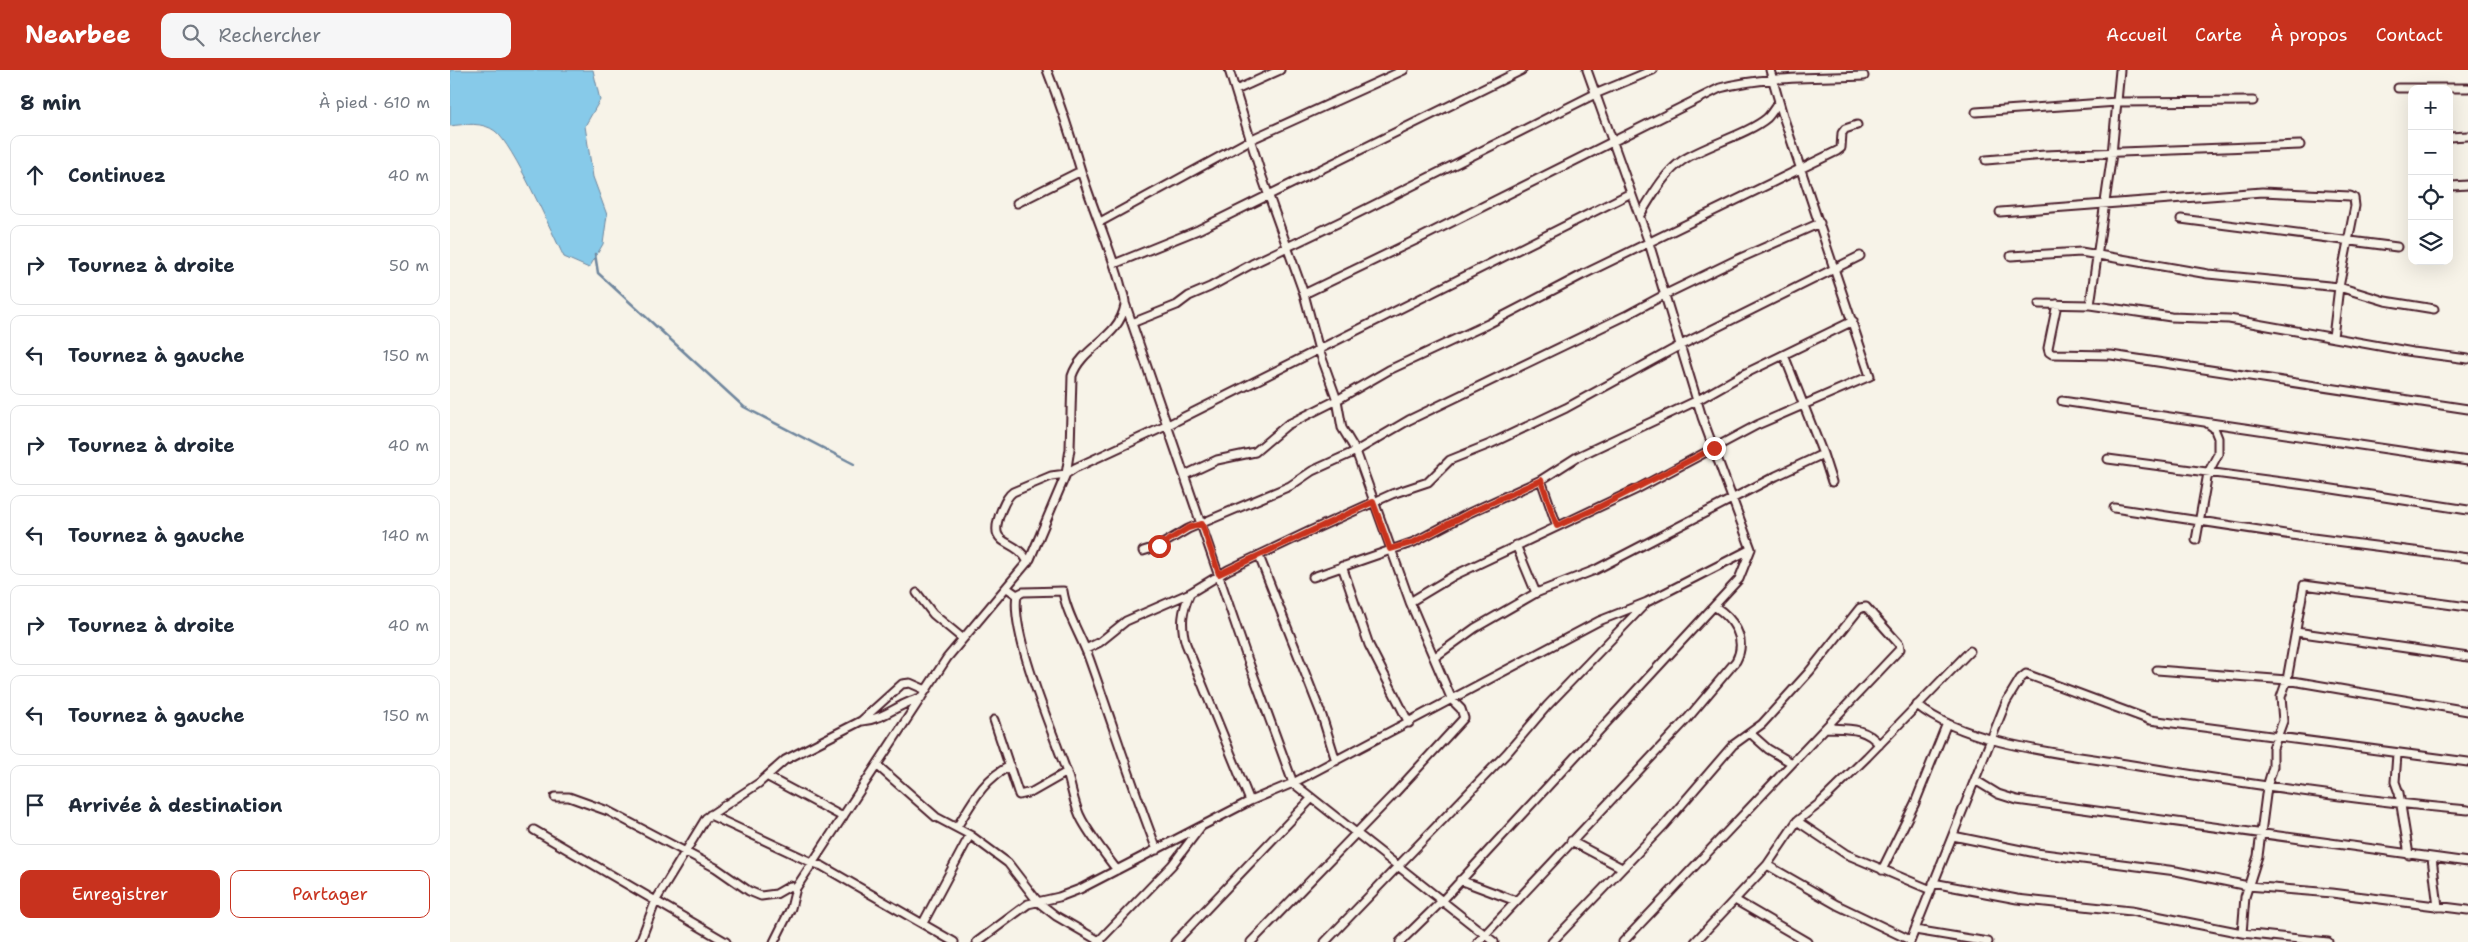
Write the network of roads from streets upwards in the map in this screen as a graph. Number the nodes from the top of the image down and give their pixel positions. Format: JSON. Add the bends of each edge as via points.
{"nodes":[{"id":1,"x":1048,"y":70,"type":"edge"},
{"id":2,"x":1229,"y":70,"type":"edge"},
{"id":3,"x":1280,"y":70,"type":"edge"},
{"id":4,"x":1404,"y":70,"type":"edge"},
{"id":5,"x":1522,"y":70,"type":"edge"},
{"id":6,"x":1587,"y":70,"type":"edge"},
{"id":7,"x":1653,"y":70,"type":"edge"},
{"id":8,"x":1770,"y":70,"type":"edge"},
{"id":9,"x":2120,"y":70,"type":"edge"},
{"id":10,"x":1864,"y":76,"type":"dead end"},
{"id":11,"x":1772,"y":80,"type":"junction"},
{"id":12,"x":2398,"y":88,"type":"dead end"},
{"id":13,"x":2468,"y":88,"type":"edge"},
{"id":14,"x":1236,"y":90,"type":"junction"},
{"id":15,"x":1595,"y":94,"type":"junction"},
{"id":16,"x":2253,"y":101,"type":"dead end"},
{"id":17,"x":1779,"y":102,"type":"junction"},
{"id":18,"x":2117,"y":102,"type":"junction"},
{"id":19,"x":1976,"y":112,"type":"dead end"},
{"id":20,"x":1857,"y":126,"type":"dead end"},
{"id":21,"x":2468,"y":136,"type":"edge"},
{"id":22,"x":2453,"y":137,"type":"edge"},
{"id":23,"x":1252,"y":139,"type":"junction"},
{"id":24,"x":1612,"y":143,"type":"junction"},
{"id":25,"x":2300,"y":145,"type":"dead end"},
{"id":26,"x":2112,"y":154,"type":"junction"},
{"id":27,"x":1986,"y":160,"type":"dead end"},
{"id":28,"x":1800,"y":168,"type":"junction"},
{"id":29,"x":1081,"y":171,"type":"junction"},
{"id":30,"x":2468,"y":185,"type":"edge"},
{"id":31,"x":2453,"y":186,"type":"edge"},
{"id":32,"x":1631,"y":193,"type":"junction"},
{"id":33,"x":1269,"y":195,"type":"junction"},
{"id":34,"x":1017,"y":203,"type":"dead end"},
{"id":35,"x":2104,"y":204,"type":"junction"},
{"id":36,"x":2000,"y":212,"type":"dead end"},
{"id":37,"x":1640,"y":215,"type":"junction"},
{"id":38,"x":2181,"y":219,"type":"dead end"},
{"id":39,"x":1100,"y":222,"type":"junction"},
{"id":40,"x":1820,"y":223,"type":"junction"},
{"id":41,"x":2348,"y":241,"type":"junction"},
{"id":42,"x":1649,"y":243,"type":"junction"},
{"id":43,"x":1286,"y":248,"type":"junction"},
{"id":44,"x":2397,"y":248,"type":"dead end"},
{"id":45,"x":1860,"y":256,"type":"dead end"},
{"id":46,"x":2011,"y":256,"type":"dead end"},
{"id":47,"x":2099,"y":257,"type":"junction"},
{"id":48,"x":1114,"y":264,"type":"junction"},
{"id":49,"x":1835,"y":269,"type":"junction"},
{"id":50,"x":2339,"y":287,"type":"junction"},
{"id":51,"x":1304,"y":294,"type":"junction"},
{"id":52,"x":1664,"y":294,"type":"junction"},
{"id":53,"x":1125,"y":303,"type":"junction"},
{"id":54,"x":2039,"y":304,"type":"dead end"},
{"id":55,"x":2057,"y":304,"type":"junction"},
{"id":56,"x":2090,"y":305,"type":"junction"},
{"id":57,"x":2434,"y":309,"type":"dead end"},
{"id":58,"x":1853,"y":321,"type":"junction"},
{"id":59,"x":1132,"y":323,"type":"junction"},
{"id":60,"x":2333,"y":337,"type":"junction"},
{"id":61,"x":1682,"y":345,"type":"junction"},
{"id":62,"x":1319,"y":350,"type":"junction"},
{"id":63,"x":1784,"y":355,"type":"junction"},
{"id":64,"x":2468,"y":359,"type":"edge"},
{"id":65,"x":1337,"y":400,"type":"junction"},
{"id":66,"x":1696,"y":400,"type":"junction"},
{"id":67,"x":2062,"y":401,"type":"dead end"},
{"id":68,"x":1804,"y":404,"type":"junction"},
{"id":69,"x":2468,"y":409,"type":"edge"},
{"id":70,"x":2207,"y":423,"type":"junction"},
{"id":71,"x":1168,"y":426,"type":"junction"},
{"id":72,"x":1714,"y":448,"type":"junction"},
{"id":73,"x":1356,"y":451,"type":"junction"},
{"id":74,"x":1823,"y":454,"type":"junction"},
{"id":75,"x":2108,"y":459,"type":"dead end"},
{"id":76,"x":2468,"y":461,"type":"edge"},
{"id":77,"x":2208,"y":473,"type":"junction"},
{"id":78,"x":1066,"y":474,"type":"junction"},
{"id":79,"x":1185,"y":474,"type":"junction"},
{"id":80,"x":1541,"y":480,"type":"junction"},
{"id":81,"x":1832,"y":482,"type":"dead end"},
{"id":82,"x":1731,"y":500,"type":"junction"},
{"id":83,"x":1373,"y":502,"type":"junction"},
{"id":84,"x":2114,"y":508,"type":"dead end"},
{"id":85,"x":2468,"y":510,"type":"edge"},
{"id":86,"x":2200,"y":522,"type":"junction"},
{"id":87,"x":1202,"y":524,"type":"junction"},
{"id":88,"x":1557,"y":526,"type":"junction"},
{"id":89,"x":2196,"y":540,"type":"dead end"},
{"id":90,"x":1516,"y":545,"type":"junction"},
{"id":91,"x":1390,"y":549,"type":"junction"},
{"id":92,"x":1751,"y":549,"type":"junction"},
{"id":93,"x":1143,"y":551,"type":"dead end"},
{"id":94,"x":1258,"y":556,"type":"junction"},
{"id":95,"x":2468,"y":558,"type":"edge"},
{"id":96,"x":1028,"y":562,"type":"junction"},
{"id":97,"x":1342,"y":566,"type":"junction"},
{"id":98,"x":1219,"y":574,"type":"junction"},
{"id":99,"x":1312,"y":577,"type":"dead end"},
{"id":100,"x":1007,"y":588,"type":"junction"},
{"id":101,"x":1536,"y":592,"type":"junction"},
{"id":102,"x":917,"y":593,"type":"dead end"},
{"id":103,"x":1190,"y":593,"type":"junction"},
{"id":104,"x":1017,"y":595,"type":"junction"},
{"id":105,"x":1410,"y":602,"type":"junction"},
{"id":106,"x":1647,"y":602,"type":"junction"},
{"id":107,"x":1714,"y":606,"type":"junction"},
{"id":108,"x":2468,"y":607,"type":"edge"},
{"id":109,"x":2296,"y":632,"type":"junction"},
{"id":110,"x":962,"y":638,"type":"junction"},
{"id":111,"x":1086,"y":649,"type":"junction"},
{"id":112,"x":1970,"y":651,"type":"dead end"},
{"id":113,"x":1434,"y":657,"type":"junction"},
{"id":114,"x":2468,"y":657,"type":"edge"},
{"id":115,"x":2157,"y":670,"type":"dead end"},
{"id":116,"x":2287,"y":680,"type":"junction"},
{"id":117,"x":926,"y":690,"type":"junction"},
{"id":118,"x":922,"y":698,"type":"junction"},
{"id":119,"x":1452,"y":700,"type":"junction"},
{"id":120,"x":1917,"y":705,"type":"junction"},
{"id":121,"x":2468,"y":711,"type":"edge"},
{"id":122,"x":994,"y":720,"type":"dead end"},
{"id":123,"x":861,"y":721,"type":"junction"},
{"id":124,"x":1409,"y":723,"type":"junction"},
{"id":125,"x":1947,"y":723,"type":"junction"},
{"id":126,"x":1827,"y":728,"type":"junction"},
{"id":127,"x":1750,"y":734,"type":"junction"},
{"id":128,"x":1992,"y":738,"type":"junction"},
{"id":129,"x":2277,"y":738,"type":"junction"},
{"id":130,"x":1879,"y":745,"type":"junction"},
{"id":131,"x":2397,"y":754,"type":"junction"},
{"id":132,"x":1336,"y":761,"type":"junction"},
{"id":133,"x":2468,"y":762,"type":"edge"},
{"id":134,"x":1792,"y":764,"type":"junction"},
{"id":135,"x":878,"y":766,"type":"junction"},
{"id":136,"x":1010,"y":766,"type":"junction"},
{"id":137,"x":1067,"y":772,"type":"junction"},
{"id":138,"x":768,"y":777,"type":"junction"},
{"id":139,"x":1975,"y":780,"type":"junction"},
{"id":140,"x":1293,"y":783,"type":"junction"},
{"id":141,"x":2267,"y":787,"type":"junction"},
{"id":142,"x":555,"y":797,"type":"dead end"},
{"id":143,"x":1311,"y":799,"type":"junction"},
{"id":144,"x":1250,"y":801,"type":"junction"},
{"id":145,"x":2400,"y":804,"type":"junction"},
{"id":146,"x":2468,"y":810,"type":"edge"},
{"id":147,"x":710,"y":814,"type":"junction"},
{"id":148,"x":843,"y":817,"type":"junction"},
{"id":149,"x":1797,"y":821,"type":"junction"},
{"id":150,"x":1201,"y":826,"type":"junction"},
{"id":151,"x":957,"y":827,"type":"junction"},
{"id":152,"x":534,"y":830,"type":"dead end"},
{"id":153,"x":1356,"y":833,"type":"junction"},
{"id":154,"x":2261,"y":834,"type":"junction"},
{"id":155,"x":970,"y":835,"type":"junction"},
{"id":156,"x":1953,"y":836,"type":"junction"},
{"id":157,"x":1571,"y":841,"type":"junction"},
{"id":158,"x":1157,"y":850,"type":"junction"},
{"id":159,"x":684,"y":851,"type":"junction"},
{"id":160,"x":2409,"y":855,"type":"junction"},
{"id":161,"x":2432,"y":858,"type":"junction"},
{"id":162,"x":2468,"y":862,"type":"edge"},
{"id":163,"x":813,"y":863,"type":"junction"},
{"id":164,"x":1767,"y":865,"type":"junction"},
{"id":165,"x":1399,"y":866,"type":"junction"},
{"id":166,"x":1622,"y":868,"type":"junction"},
{"id":167,"x":1117,"y":870,"type":"junction"},
{"id":168,"x":1882,"y":870,"type":"junction"},
{"id":169,"x":1460,"y":880,"type":"junction"},
{"id":170,"x":2248,"y":886,"type":"junction"},
{"id":171,"x":1932,"y":887,"type":"junction"},
{"id":172,"x":796,"y":888,"type":"junction"},
{"id":173,"x":656,"y":900,"type":"junction"},
{"id":174,"x":1735,"y":900,"type":"junction"},
{"id":175,"x":1442,"y":901,"type":"junction"},
{"id":176,"x":1516,"y":901,"type":"junction"},
{"id":177,"x":1038,"y":902,"type":"junction"},
{"id":178,"x":2438,"y":907,"type":"junction"},
{"id":179,"x":2468,"y":910,"type":"edge"},
{"id":180,"x":924,"y":923,"type":"junction"},
{"id":181,"x":1915,"y":930,"type":"junction"},
{"id":182,"x":2242,"y":933,"type":"junction"},
{"id":183,"x":1485,"y":935,"type":"junction"},
{"id":184,"x":1697,"y":940,"type":"edge"},
{"id":185,"x":1099,"y":941,"type":"edge"},
{"id":186,"x":1910,"y":941,"type":"edge"},
{"id":187,"x":640,"y":942,"type":"edge"},
{"id":188,"x":726,"y":942,"type":"edge"},
{"id":189,"x":774,"y":942,"type":"edge"},
{"id":190,"x":954,"y":942,"type":"edge"},
{"id":191,"x":977,"y":942,"type":"edge"},
{"id":192,"x":1175,"y":942,"type":"edge"},
{"id":193,"x":1251,"y":942,"type":"edge"},
{"id":194,"x":1325,"y":942,"type":"edge"},
{"id":195,"x":1400,"y":942,"type":"edge"},
{"id":196,"x":1478,"y":942,"type":"edge"},
{"id":197,"x":1494,"y":942,"type":"edge"},
{"id":198,"x":1552,"y":942,"type":"edge"},
{"id":199,"x":1623,"y":942,"type":"edge"},
{"id":200,"x":1707,"y":942,"type":"edge"},
{"id":201,"x":1807,"y":942,"type":"edge"},
{"id":202,"x":1988,"y":942,"type":"edge"},
{"id":203,"x":2328,"y":942,"type":"edge"}],
"edges":[{"from":1,"to":29,"type":"street"},
{"from":2,"to":14,"type":"street"},
{"from":3,"to":14,"type":"street"},
{"from":4,"to":23,"type":"street"},
{"from":5,"to":33,"type":"street"},
{"from":6,"to":15,"type":"street"},
{"from":7,"to":15,"type":"street"},
{"from":8,"to":11,"type":"street"},
{"from":9,"to":18,"type":"street"},
{"from":10,"to":11,"type":"street"},
{"from":11,"to":17,"type":"street"},
{"from":11,"to":24,"type":"street","via":[[1720,88]]},
{"from":12,"to":13,"type":"street"},
{"from":14,"to":23,"type":"street"},
{"from":15,"to":24,"type":"street"},
{"from":15,"to":43,"type":"street"},
{"from":16,"to":18,"type":"street"},
{"from":17,"to":28,"type":"street"},
{"from":17,"to":37,"type":"street","via":[[1768,117],[1757,124],[1682,161],[1661,183]]},
{"from":18,"to":19,"type":"street"},
{"from":18,"to":26,"type":"street"},
{"from":20,"to":28,"type":"street","via":[[1844,128],[1841,148]]},
{"from":21,"to":22,"type":"street"},
{"from":23,"to":33,"type":"street"},
{"from":23,"to":39,"type":"street"},
{"from":24,"to":32,"type":"street"},
{"from":24,"to":51,"type":"street"},
{"from":25,"to":26,"type":"street"},
{"from":26,"to":27,"type":"street"},
{"from":26,"to":35,"type":"street"},
{"from":28,"to":40,"type":"street"},
{"from":28,"to":42,"type":"street"},
{"from":29,"to":34,"type":"street"},
{"from":29,"to":39,"type":"street"},
{"from":30,"to":31,"type":"street"},
{"from":32,"to":37,"type":"street"},
{"from":32,"to":62,"type":"street"},
{"from":33,"to":43,"type":"street"},
{"from":33,"to":48,"type":"street","via":[[1198,230]]},
{"from":35,"to":36,"type":"street"},
{"from":35,"to":41,"type":"street","via":[[2262,192],[2342,194],[2354,198]]},
{"from":35,"to":47,"type":"street"},
{"from":37,"to":42,"type":"street"},
{"from":38,"to":41,"type":"street"},
{"from":39,"to":48,"type":"street"},
{"from":40,"to":49,"type":"street"},
{"from":40,"to":52,"type":"street"},
{"from":41,"to":44,"type":"street"},
{"from":41,"to":50,"type":"street"},
{"from":42,"to":52,"type":"street"},
{"from":42,"to":65,"type":"street","via":[[1389,370]]},
{"from":43,"to":51,"type":"street"},
{"from":43,"to":59,"type":"street","via":[[1177,305]]},
{"from":45,"to":49,"type":"street"},
{"from":46,"to":47,"type":"street","via":[[2081,252]]},
{"from":47,"to":50,"type":"street","via":[[2208,274]]},
{"from":47,"to":56,"type":"street"},
{"from":48,"to":53,"type":"street"},
{"from":49,"to":58,"type":"street"},
{"from":49,"to":61,"type":"street"},
{"from":50,"to":57,"type":"street","via":[[2386,301]]},
{"from":50,"to":60,"type":"street"},
{"from":51,"to":62,"type":"street"},
{"from":52,"to":61,"type":"street"},
{"from":52,"to":73,"type":"street","via":[[1409,420]]},
{"from":53,"to":59,"type":"street"},
{"from":53,"to":78,"type":"street","via":[[1112,332],[1080,358],[1074,371]]},
{"from":54,"to":55,"type":"street"},
{"from":55,"to":56,"type":"street"},
{"from":55,"to":69,"type":"street","via":[[2048,348],[2052,354],[2111,355]]},
{"from":56,"to":60,"type":"street","via":[[2171,317],[2229,319]]},
{"from":58,"to":63,"type":"street"},
{"from":58,"to":68,"type":"street","via":[[1870,376]]},
{"from":59,"to":71,"type":"street"},
{"from":60,"to":64,"type":"street"},
{"from":61,"to":66,"type":"street"},
{"from":61,"to":83,"type":"street","via":[[1566,408],[1450,460],[1428,482]]},
{"from":62,"to":65,"type":"street"},
{"from":62,"to":71,"type":"street"},
{"from":63,"to":66,"type":"street"},
{"from":63,"to":68,"type":"street"},
{"from":65,"to":73,"type":"street","via":[[1342,428]]},
{"from":65,"to":79,"type":"street","via":[[1287,425],[1255,452],[1217,460]]},
{"from":66,"to":72,"type":"street"},
{"from":66,"to":80,"type":"street","via":[[1577,457]]},
{"from":67,"to":70,"type":"street"},
{"from":68,"to":72,"type":"street"},
{"from":68,"to":74,"type":"street"},
{"from":70,"to":76,"type":"street"},
{"from":70,"to":77,"type":"street","via":[[2214,428],[2218,448]]},
{"from":71,"to":78,"type":"street"},
{"from":71,"to":79,"type":"street"},
{"from":72,"to":82,"type":"street"},
{"from":72,"to":88,"type":"street"},
{"from":73,"to":83,"type":"street"},
{"from":73,"to":87,"type":"street","via":[[1312,471],[1290,486]]},
{"from":74,"to":81,"type":"street"},
{"from":74,"to":82,"type":"street"},
{"from":75,"to":77,"type":"street"},
{"from":77,"to":85,"type":"street"},
{"from":77,"to":86,"type":"street"},
{"from":78,"to":96,"type":"street"},
{"from":78,"to":96,"type":"street","via":[[1051,476],[1009,494],[1003,506],[997,535],[1021,550]]},
{"from":79,"to":87,"type":"street"},
{"from":80,"to":88,"type":"street"},
{"from":80,"to":91,"type":"street","via":[[1414,542]]},
{"from":82,"to":92,"type":"street"},
{"from":82,"to":101,"type":"street","via":[[1595,570]]},
{"from":83,"to":91,"type":"street"},
{"from":83,"to":94,"type":"street"},
{"from":84,"to":86,"type":"street"},
{"from":86,"to":89,"type":"street"},
{"from":86,"to":95,"type":"street"},
{"from":87,"to":93,"type":"street"},
{"from":87,"to":98,"type":"street"},
{"from":88,"to":90,"type":"street"},
{"from":90,"to":101,"type":"street"},
{"from":90,"to":105,"type":"street","via":[[1454,575]]},
{"from":91,"to":97,"type":"street"},
{"from":91,"to":105,"type":"street"},
{"from":92,"to":106,"type":"street"},
{"from":92,"to":107,"type":"street","via":[[1739,579]]},
{"from":94,"to":98,"type":"street"},
{"from":94,"to":132,"type":"street","via":[[1322,716]]},
{"from":96,"to":100,"type":"street"},
{"from":97,"to":99,"type":"street"},
{"from":97,"to":124,"type":"street","via":[[1369,644]]},
{"from":98,"to":103,"type":"street"},
{"from":98,"to":140,"type":"street"},
{"from":100,"to":104,"type":"street"},
{"from":100,"to":110,"type":"street"},
{"from":101,"to":113,"type":"street"},
{"from":102,"to":110,"type":"street","via":[[933,614]]},
{"from":103,"to":111,"type":"street","via":[[1126,621]]},
{"from":103,"to":144,"type":"street","via":[[1183,614],[1182,632]]},
{"from":104,"to":111,"type":"street","via":[[1063,591]]},
{"from":104,"to":137,"type":"street","via":[[1015,610],[1023,642]]},
{"from":105,"to":113,"type":"street"},
{"from":106,"to":119,"type":"street","via":[[1599,621]]},
{"from":106,"to":165,"type":"street"},
{"from":107,"to":157,"type":"street","via":[[1726,614],[1738,633],[1741,643],[1736,661],[1688,718]]},
{"from":107,"to":169,"type":"street"},
{"from":108,"to":109,"type":"street","via":[[2304,585]]},
{"from":109,"to":114,"type":"street"},
{"from":109,"to":116,"type":"street"},
{"from":110,"to":117,"type":"street"},
{"from":111,"to":158,"type":"street","via":[[1118,748]]},
{"from":112,"to":120,"type":"street"},
{"from":113,"to":119,"type":"street"},
{"from":115,"to":116,"type":"street"},
{"from":116,"to":121,"type":"street"},
{"from":116,"to":129,"type":"street","via":[[2281,697],[2283,721]]},
{"from":117,"to":118,"type":"street"},
{"from":117,"to":123,"type":"street","via":[[910,683],[902,684]]},
{"from":118,"to":123,"type":"street","via":[[914,699],[889,714]]},
{"from":118,"to":135,"type":"street"},
{"from":119,"to":124,"type":"street"},
{"from":119,"to":153,"type":"street","via":[[1461,709],[1463,720]]},
{"from":120,"to":125,"type":"street"},
{"from":120,"to":130,"type":"street"},
{"from":122,"to":136,"type":"street"},
{"from":123,"to":138,"type":"street","via":[[803,749],[785,760]]},
{"from":124,"to":132,"type":"street"},
{"from":125,"to":128,"type":"street"},
{"from":125,"to":168,"type":"street"},
{"from":126,"to":127,"type":"street","via":[[1900,649],[1866,607],[1860,608],[1794,689]]},
{"from":126,"to":130,"type":"street","via":[[1862,731]]},
{"from":126,"to":134,"type":"street"},
{"from":127,"to":134,"type":"street"},
{"from":127,"to":166,"type":"street","via":[[1733,745]]},
{"from":128,"to":129,"type":"street","via":[[2006,702],[2026,674],[2150,720]]},
{"from":128,"to":139,"type":"street"},
{"from":128,"to":141,"type":"street","via":[[2034,749]]},
{"from":129,"to":131,"type":"street"},
{"from":129,"to":141,"type":"street"},
{"from":130,"to":149,"type":"street"},
{"from":131,"to":133,"type":"street"},
{"from":131,"to":145,"type":"street","via":[[2395,782]]},
{"from":132,"to":140,"type":"street"},
{"from":134,"to":199,"type":"street"},
{"from":135,"to":148,"type":"street"},
{"from":135,"to":151,"type":"street","via":[[936,817]]},
{"from":136,"to":137,"type":"street","via":[[1018,794],[1023,795]]},
{"from":136,"to":151,"type":"street","via":[[982,787]]},
{"from":137,"to":167,"type":"street","via":[[1082,821]]},
{"from":138,"to":147,"type":"street"},
{"from":138,"to":148,"type":"street"},
{"from":139,"to":154,"type":"street","via":[[1998,794],[2017,800]]},
{"from":139,"to":156,"type":"street"},
{"from":140,"to":143,"type":"street"},
{"from":140,"to":144,"type":"street"},
{"from":141,"to":145,"type":"street"},
{"from":141,"to":154,"type":"street"},
{"from":142,"to":159,"type":"street","via":[[569,798],[608,811]]},
{"from":143,"to":153,"type":"street"},
{"from":143,"to":192,"type":"street"},
{"from":144,"to":150,"type":"street"},
{"from":145,"to":146,"type":"street"},
{"from":145,"to":160,"type":"street"},
{"from":147,"to":159,"type":"street"},
{"from":147,"to":163,"type":"street"},
{"from":148,"to":163,"type":"street"},
{"from":149,"to":164,"type":"street"},
{"from":149,"to":168,"type":"street","via":[[1846,854]]},
{"from":150,"to":158,"type":"street"},
{"from":150,"to":185,"type":"street","via":[[1172,865]]},
{"from":151,"to":155,"type":"street"},
{"from":152,"to":173,"type":"street"},
{"from":153,"to":165,"type":"street"},
{"from":153,"to":193,"type":"street"},
{"from":154,"to":160,"type":"street"},
{"from":154,"to":170,"type":"street"},
{"from":155,"to":177,"type":"street","via":[[1008,864]]},
{"from":155,"to":180,"type":"street"},
{"from":156,"to":170,"type":"street","via":[[2036,853],[2176,870]]},
{"from":156,"to":171,"type":"street"},
{"from":157,"to":166,"type":"street"},
{"from":157,"to":176,"type":"street"},
{"from":158,"to":167,"type":"street"},
{"from":159,"to":172,"type":"street","via":[[761,896],[776,894],[790,886]]},
{"from":159,"to":173,"type":"street"},
{"from":160,"to":161,"type":"street"},
{"from":161,"to":162,"type":"street"},
{"from":161,"to":178,"type":"street"},
{"from":163,"to":172,"type":"street"},
{"from":163,"to":180,"type":"street"},
{"from":164,"to":174,"type":"street"},
{"from":164,"to":186,"type":"street"},
{"from":165,"to":175,"type":"street"},
{"from":165,"to":194,"type":"street"},
{"from":166,"to":198,"type":"street"},
{"from":167,"to":177,"type":"street","via":[[1080,888]]},
{"from":168,"to":171,"type":"street"},
{"from":169,"to":175,"type":"street"},
{"from":169,"to":176,"type":"street"},
{"from":170,"to":178,"type":"street"},
{"from":170,"to":182,"type":"street"},
{"from":171,"to":181,"type":"street"},
{"from":171,"to":182,"type":"street","via":[[2131,911]]},
{"from":172,"to":189,"type":"street","via":[[791,908]]},
{"from":173,"to":187,"type":"street"},
{"from":173,"to":188,"type":"street"},
{"from":174,"to":184,"type":"street"},
{"from":174,"to":201,"type":"street"},
{"from":175,"to":183,"type":"street"},
{"from":175,"to":195,"type":"street"},
{"from":176,"to":183,"type":"street"},
{"from":177,"to":185,"type":"street"},
{"from":177,"to":191,"type":"street","via":[[1022,907]]},
{"from":178,"to":179,"type":"street"},
{"from":180,"to":190,"type":"street"},
{"from":181,"to":186,"type":"street"},
{"from":181,"to":202,"type":"street"},
{"from":182,"to":203,"type":"street"},
{"from":183,"to":196,"type":"street"},
{"from":183,"to":197,"type":"street"},
{"from":184,"to":200,"type":"street"}]}
